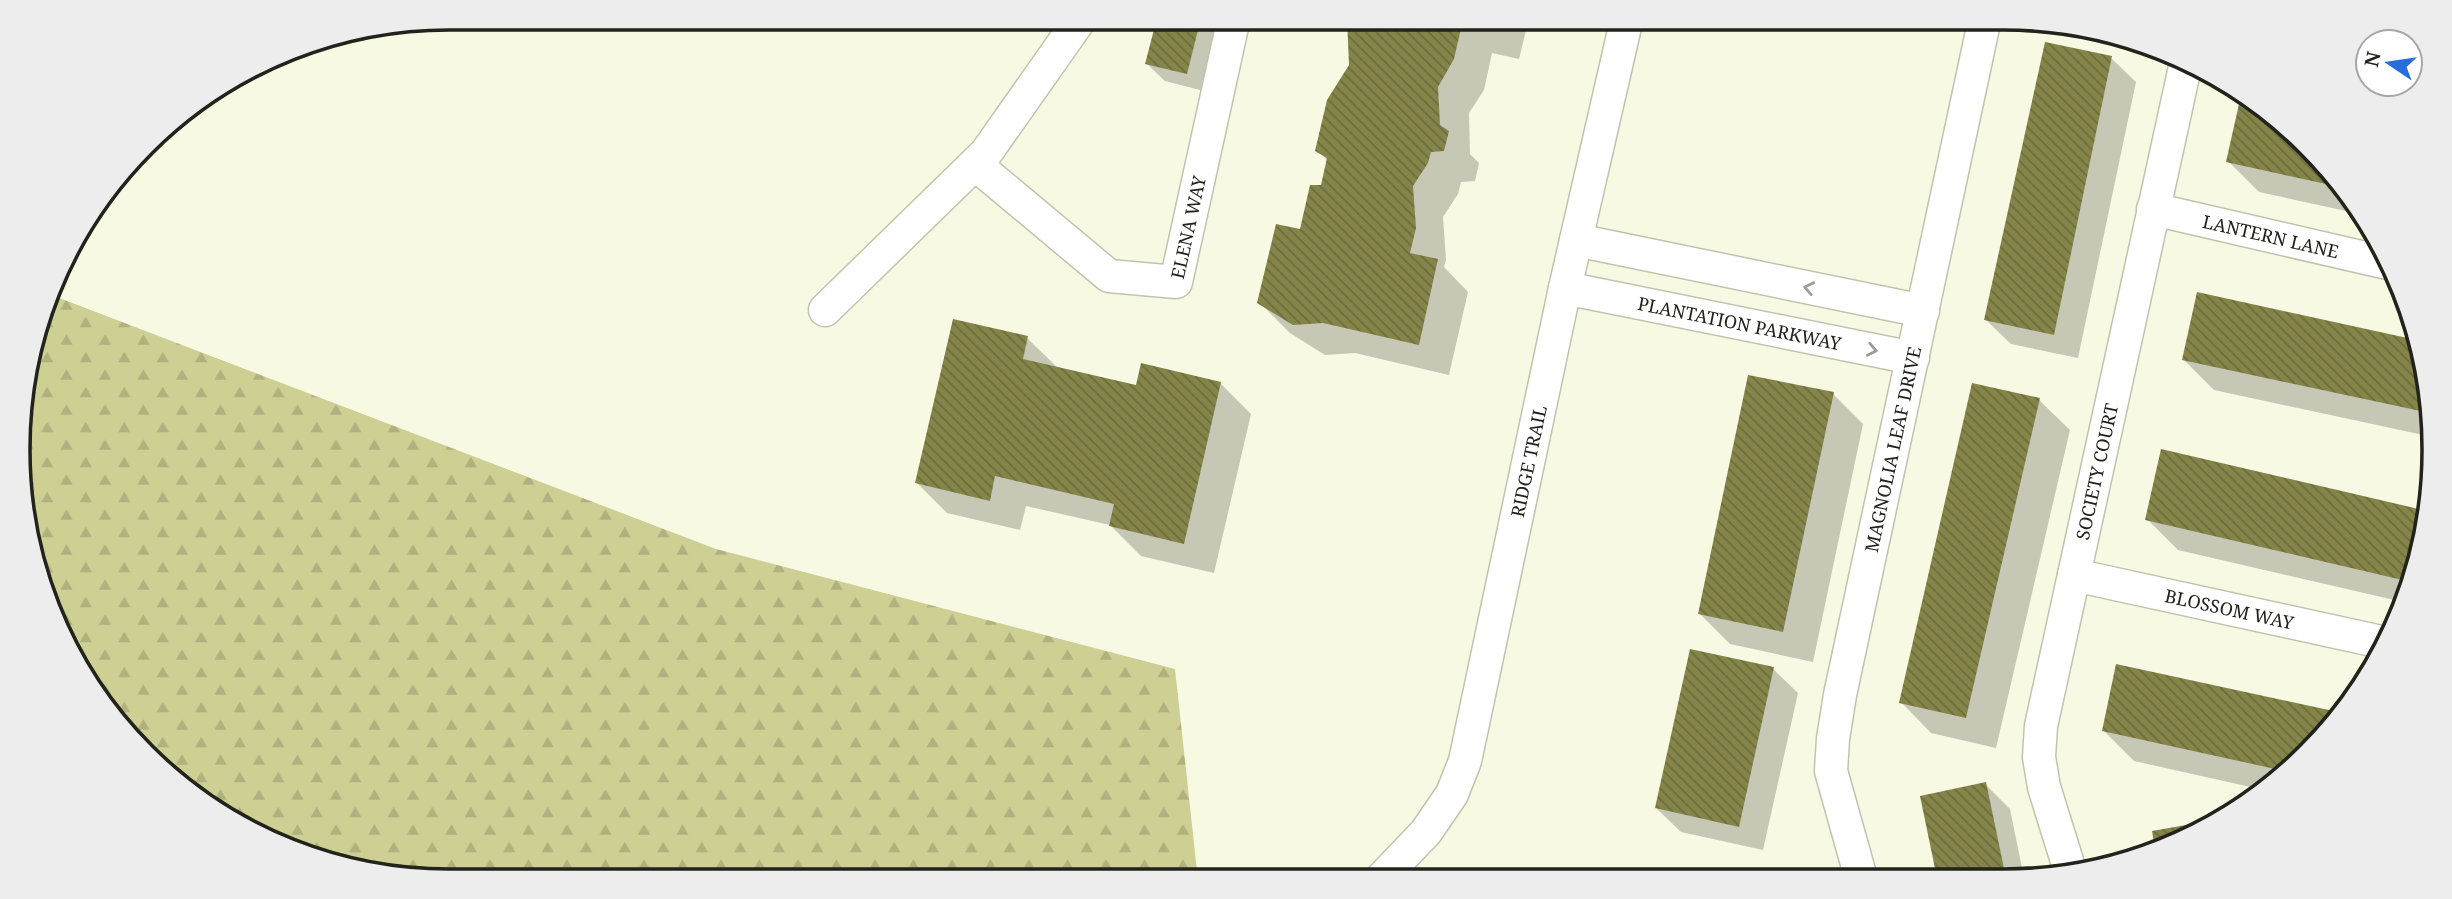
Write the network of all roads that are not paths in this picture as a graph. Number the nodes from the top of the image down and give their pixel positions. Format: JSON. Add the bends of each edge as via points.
{"nodes":[{"id":1,"x":1073,"y":30,"type":"edge"},
{"id":2,"x":1231,"y":30,"type":"edge"},
{"id":3,"x":1624,"y":30,"type":"edge"},
{"id":4,"x":1982,"y":30,"type":"edge"},
{"id":5,"x":2184,"y":71,"type":"edge"},
{"id":6,"x":975,"y":164,"type":"junction"},
{"id":7,"x":2153,"y":209,"type":"junction"},
{"id":8,"x":1576,"y":240,"type":"junction"},
{"id":9,"x":2377,"y":261,"type":"edge"},
{"id":10,"x":1565,"y":288,"type":"junction"},
{"id":11,"x":825,"y":310,"type":"dead end"},
{"id":12,"x":1923,"y":311,"type":"junction"},
{"id":13,"x":1913,"y":358,"type":"junction"},
{"id":14,"x":2074,"y":575,"type":"junction"},
{"id":15,"x":2376,"y":641,"type":"edge"},
{"id":16,"x":2068,"y":864,"type":"edge"},
{"id":17,"x":1391,"y":869,"type":"edge"},
{"id":18,"x":1858,"y":869,"type":"edge"}],
"edges":[{"from":1,"to":6,"type":"street"},
{"from":2,"to":6,"type":"street","name":"ELENA WAY","via":[[1176,282],[1109,276]]},
{"from":3,"to":8,"type":"street","name":"RIDGE TRAIL"},
{"from":4,"to":12,"type":"street","name":"MAGNOLIA LEAF DRIVE"},
{"from":5,"to":7,"type":"street","name":"SOCIETY COURT"},
{"from":6,"to":11,"type":"street"},
{"from":7,"to":9,"type":"street","name":"LANTERN LANE"},
{"from":7,"to":14,"type":"street","name":"SOCIETY COURT"},
{"from":8,"to":10,"type":"street","name":"RIDGE TRAIL"},
{"from":12,"to":8,"type":"street","one_way":true},
{"from":10,"to":13,"type":"street","name":"PLANTATION PARKWAY","one_way":true},
{"from":10,"to":17,"type":"street","name":"RIDGE TRAIL","via":[[1465,761],[1452,794],[1426,832]]},
{"from":12,"to":13,"type":"street","name":"MAGNOLIA LEAF DRIVE"},
{"from":13,"to":18,"type":"street","name":"MAGNOLIA LEAF DRIVE","via":[[1833,739],[1831,771]]},
{"from":14,"to":15,"type":"street","name":"BLOSSOM WAY"},
{"from":14,"to":16,"type":"street","name":"SOCIETY COURT","via":[[2041,726],[2039,757]]}]}
